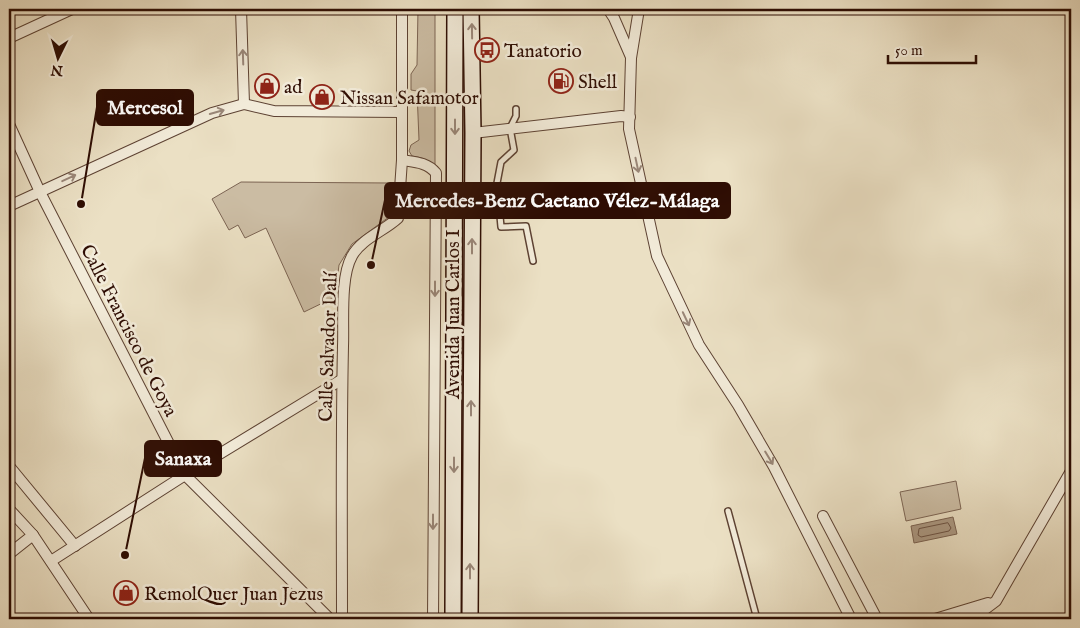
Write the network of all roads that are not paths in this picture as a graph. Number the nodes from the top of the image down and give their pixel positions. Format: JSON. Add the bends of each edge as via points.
{"nodes":[{"id":1,"x":72,"y":9,"type":"edge"},
{"id":2,"x":241,"y":9,"type":"edge"},
{"id":3,"x":402,"y":9,"type":"edge"},
{"id":4,"x":456,"y":9,"type":"edge"},
{"id":5,"x":471,"y":9,"type":"edge"},
{"id":6,"x":608,"y":9,"type":"edge"},
{"id":7,"x":639,"y":9,"type":"edge"},
{"id":8,"x":9,"y":38,"type":"edge"},
{"id":9,"x":632,"y":58,"type":"junction"},
{"id":10,"x":244,"y":104,"type":"junction"},
{"id":11,"x":516,"y":109,"type":"dead end"},
{"id":12,"x":401,"y":112,"type":"junction"},
{"id":13,"x":630,"y":117,"type":"junction"},
{"id":14,"x":9,"y":124,"type":"edge"},
{"id":15,"x":510,"y":128,"type":"junction"},
{"id":16,"x":473,"y":133,"type":"junction"},
{"id":17,"x":402,"y":160,"type":"junction"},
{"id":18,"x":40,"y":192,"type":"junction"},
{"id":19,"x":9,"y":206,"type":"edge"},
{"id":20,"x":533,"y":261,"type":"dead end"},
{"id":21,"x":341,"y":380,"type":"junction"},
{"id":22,"x":9,"y":466,"type":"edge"},
{"id":23,"x":1071,"y":471,"type":"edge"},
{"id":24,"x":185,"y":475,"type":"junction"},
{"id":25,"x":9,"y":509,"type":"edge"},
{"id":26,"x":728,"y":511,"type":"dead end"},
{"id":27,"x":823,"y":516,"type":"dead end"},
{"id":28,"x":33,"y":535,"type":"junction"},
{"id":29,"x":75,"y":546,"type":"junction"},
{"id":30,"x":9,"y":554,"type":"edge"},
{"id":31,"x":51,"y":561,"type":"junction"},
{"id":32,"x":996,"y":601,"type":"junction"},
{"id":33,"x":89,"y":619,"type":"edge"},
{"id":34,"x":330,"y":619,"type":"edge"},
{"id":35,"x":342,"y":619,"type":"edge"},
{"id":36,"x":433,"y":619,"type":"edge"},
{"id":37,"x":453,"y":619,"type":"edge"},
{"id":38,"x":470,"y":619,"type":"edge"},
{"id":39,"x":756,"y":619,"type":"edge"},
{"id":40,"x":851,"y":619,"type":"edge"},
{"id":41,"x":877,"y":619,"type":"edge"},
{"id":42,"x":935,"y":619,"type":"edge"},
{"id":43,"x":964,"y":619,"type":"edge"}],
"edges":[{"from":1,"to":8,"type":"street"},
{"from":10,"to":2,"type":"street","one_way":true},
{"from":3,"to":12,"type":"street","name":"Calle Salvador Dalí"},
{"from":4,"to":37,"type":"street","name":"Avenida Juan Carlos I","one_way":true},
{"from":16,"to":5,"type":"street","name":"Avenida Juan Carlos I","one_way":true},
{"from":6,"to":9,"type":"street"},
{"from":7,"to":9,"type":"street"},
{"from":9,"to":13,"type":"street"},
{"from":10,"to":12,"type":"street","via":[[274,111]]},
{"from":18,"to":10,"type":"street","one_way":true,"via":[[212,113]]},
{"from":11,"to":15,"type":"lane"},
{"from":12,"to":17,"type":"street","name":"Calle Salvador Dalí"},
{"from":13,"to":15,"type":"street"},
{"from":13,"to":40,"type":"street","one_way":true,"via":[[629,129],[657,256],[699,345],[774,467]]},
{"from":14,"to":18,"type":"street","name":"Calle Francisco de Goya"},
{"from":15,"to":16,"type":"street"},
{"from":15,"to":20,"type":"lane","via":[[514,150],[501,162],[497,182],[501,227],[526,226]]},
{"from":38,"to":16,"type":"street","name":"Avenida Juan Carlos I","one_way":true},
{"from":17,"to":21,"type":"street","name":"Calle Salvador Dalí","via":[[398,218],[391,229],[367,241],[348,263]]},
{"from":17,"to":36,"type":"street","one_way":true,"via":[[421,163],[436,173]]},
{"from":18,"to":19,"type":"street"},
{"from":18,"to":24,"type":"street","name":"Calle Francisco de Goya"},
{"from":21,"to":24,"type":"street"},
{"from":21,"to":35,"type":"street","name":"Calle Salvador Dalí"},
{"from":22,"to":29,"type":"street"},
{"from":23,"to":32,"type":"street"},
{"from":24,"to":29,"type":"street"},
{"from":24,"to":34,"type":"street","name":"Calle Francisco de Goya"},
{"from":25,"to":28,"type":"street"},
{"from":26,"to":39,"type":"lane"},
{"from":27,"to":41,"type":"street"},
{"from":28,"to":30,"type":"street"},
{"from":28,"to":31,"type":"street"},
{"from":29,"to":31,"type":"street"},
{"from":31,"to":33,"type":"street"},
{"from":32,"to":42,"type":"street"},
{"from":32,"to":43,"type":"street","via":[[980,613]]}]}
